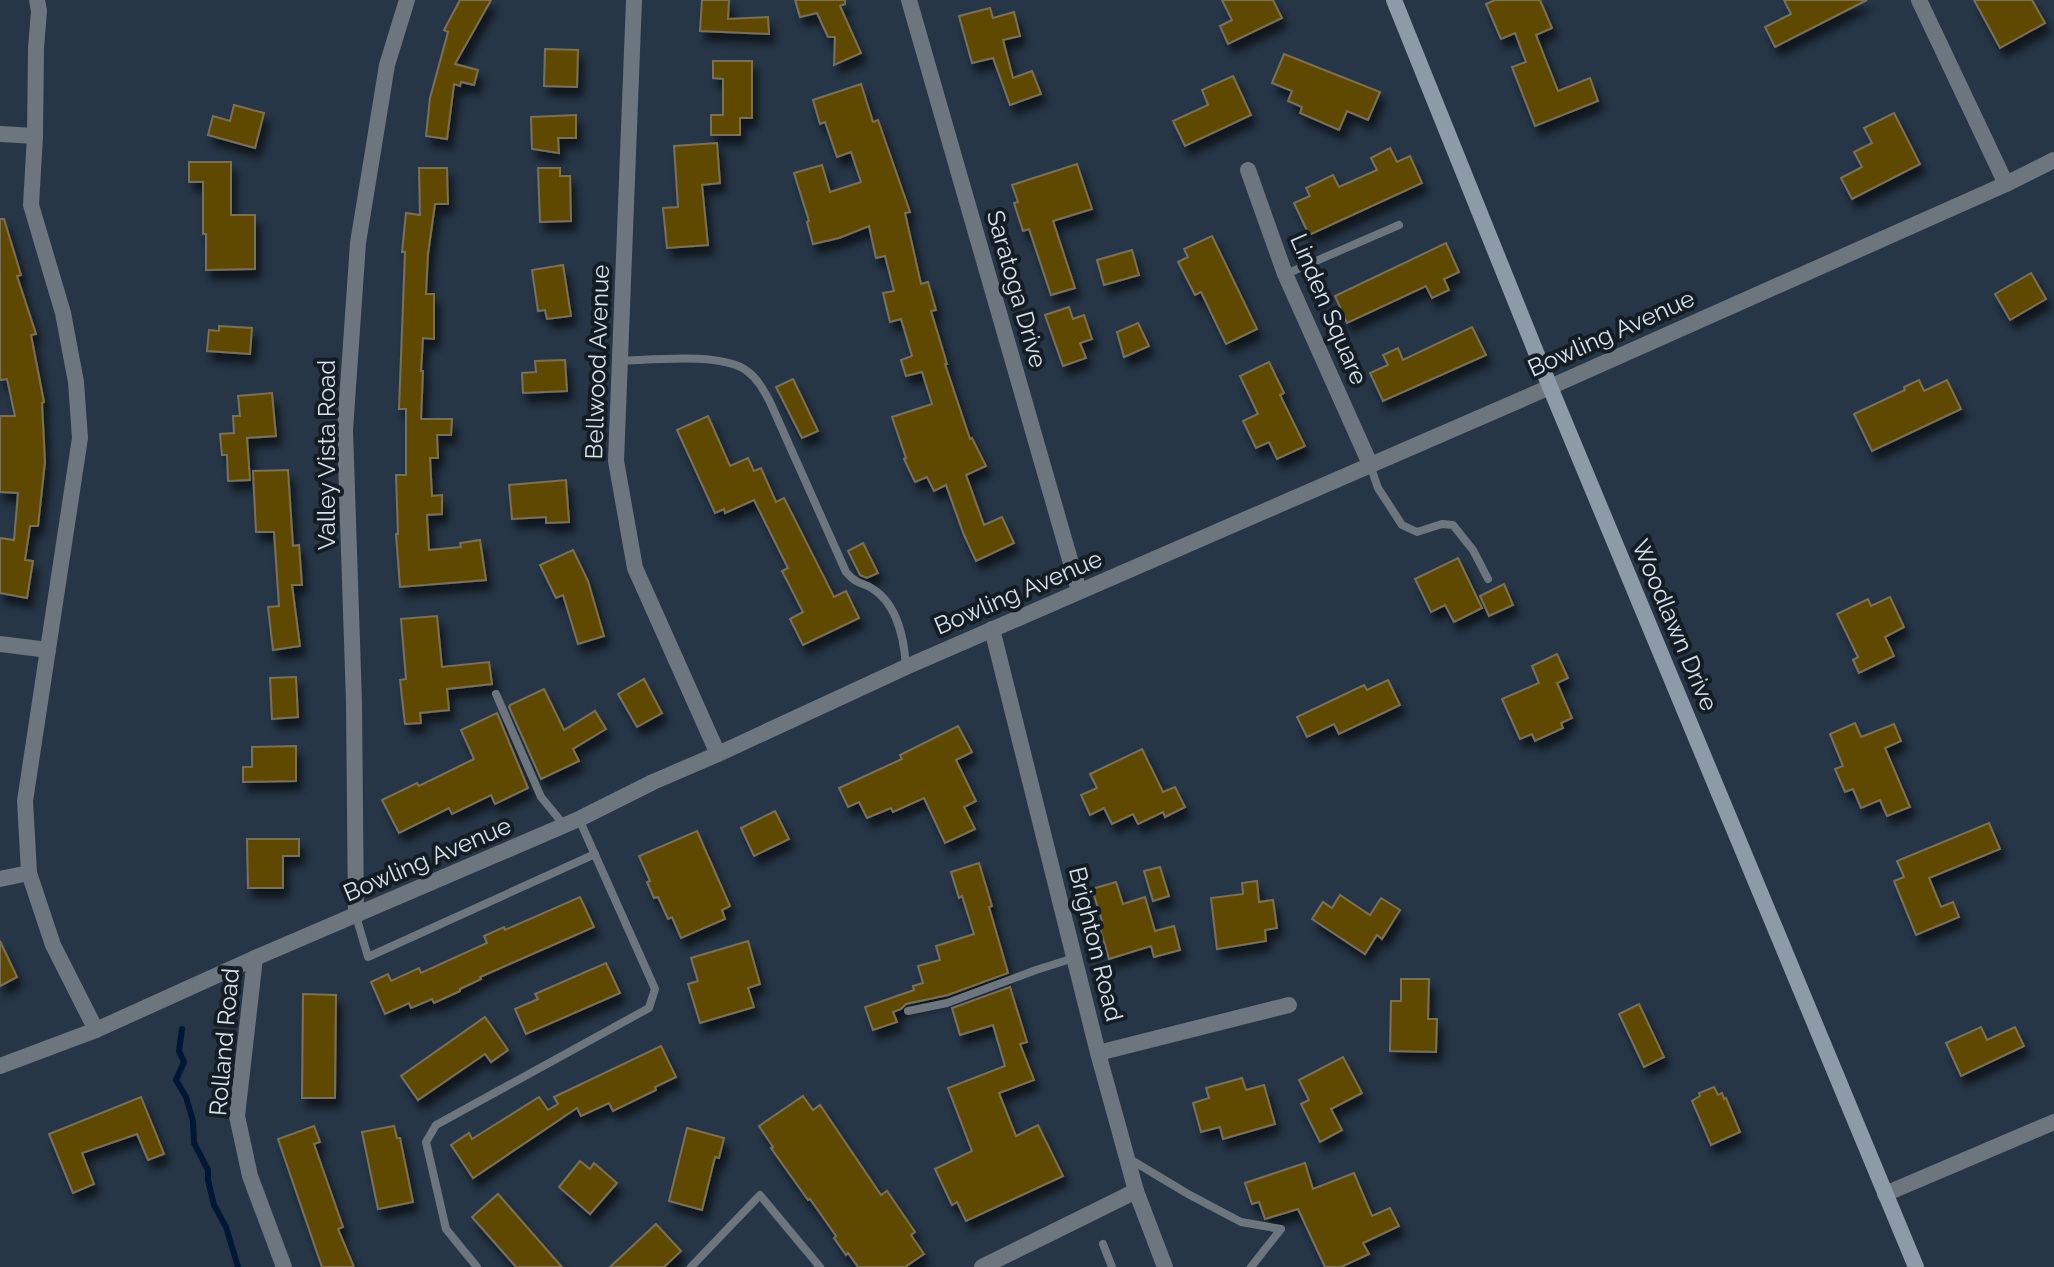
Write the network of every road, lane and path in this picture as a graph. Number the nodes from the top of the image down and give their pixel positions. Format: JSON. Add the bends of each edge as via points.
{"nodes":[{"id":1,"x":37,"y":0,"type":"edge"},
{"id":2,"x":407,"y":0,"type":"edge"},
{"id":3,"x":634,"y":0,"type":"edge"},
{"id":4,"x":909,"y":0,"type":"edge"},
{"id":5,"x":1919,"y":0,"type":"edge"},
{"id":6,"x":1397,"y":1,"type":"edge"},
{"id":7,"x":0,"y":134,"type":"edge"},
{"id":8,"x":35,"y":136,"type":"junction"},
{"id":9,"x":2054,"y":160,"type":"edge"},
{"id":10,"x":1248,"y":170,"type":"dead end"},
{"id":11,"x":2006,"y":184,"type":"junction"},
{"id":12,"x":1399,"y":225,"type":"dead end"},
{"id":13,"x":1285,"y":274,"type":"junction"},
{"id":14,"x":620,"y":361,"type":"junction"},
{"id":15,"x":1550,"y":387,"type":"junction"},
{"id":16,"x":1370,"y":464,"type":"junction"},
{"id":17,"x":1488,"y":579,"type":"dead end"},
{"id":18,"x":1079,"y":591,"type":"junction"},
{"id":19,"x":992,"y":629,"type":"junction"},
{"id":20,"x":0,"y":644,"type":"edge"},
{"id":21,"x":48,"y":650,"type":"junction"},
{"id":22,"x":906,"y":667,"type":"junction"},
{"id":23,"x":496,"y":694,"type":"dead end"},
{"id":24,"x":718,"y":754,"type":"junction"},
{"id":25,"x":572,"y":822,"type":"junction"},
{"id":26,"x":595,"y":854,"type":"junction"},
{"id":27,"x":29,"y":873,"type":"junction"},
{"id":28,"x":0,"y":879,"type":"edge"},
{"id":29,"x":356,"y":916,"type":"junction"},
{"id":30,"x":255,"y":958,"type":"junction"},
{"id":31,"x":1074,"y":958,"type":"junction"},
{"id":32,"x":1289,"y":1005,"type":"dead end"},
{"id":33,"x":908,"y":1011,"type":"dead end"},
{"id":34,"x":96,"y":1030,"type":"junction"},
{"id":35,"x":1098,"y":1053,"type":"junction"},
{"id":36,"x":0,"y":1066,"type":"edge"},
{"id":37,"x":2054,"y":1122,"type":"edge"},
{"id":38,"x":1127,"y":1158,"type":"junction"},
{"id":39,"x":1136,"y":1191,"type":"junction"},
{"id":40,"x":1885,"y":1194,"type":"junction"},
{"id":41,"x":1103,"y":1244,"type":"dead end"},
{"id":42,"x":284,"y":1267,"type":"edge"},
{"id":43,"x":477,"y":1267,"type":"edge"},
{"id":44,"x":691,"y":1267,"type":"edge"},
{"id":45,"x":820,"y":1267,"type":"edge"},
{"id":46,"x":982,"y":1267,"type":"edge"},
{"id":47,"x":1112,"y":1267,"type":"edge"},
{"id":48,"x":1165,"y":1267,"type":"edge"},
{"id":49,"x":1251,"y":1267,"type":"edge"},
{"id":50,"x":1916,"y":1267,"type":"edge"}],
"edges":[{"from":1,"to":8,"type":"street"},
{"from":2,"to":29,"type":"street","name":"Valley Vista Road","via":[[387,65],[358,243],[345,430]]},
{"from":3,"to":14,"type":"street","name":"Bellwood Avenue"},
{"from":4,"to":18,"type":"street","name":"Saratoga Drive"},
{"from":5,"to":11,"type":"street"},
{"from":6,"to":15,"type":"main road","name":"Woodlawn Drive"},
{"from":7,"to":8,"type":"street"},
{"from":8,"to":21,"type":"street","via":[[31,205],[63,313],[80,438]]},
{"from":9,"to":11,"type":"street","name":"Bowling Avenue"},
{"from":10,"to":13,"type":"street","name":"Linden Square"},
{"from":11,"to":15,"type":"street","name":"Bowling Avenue"},
{"from":12,"to":13,"type":"lane"},
{"from":13,"to":16,"type":"street","name":"Linden Square"},
{"from":14,"to":22,"type":"lane","via":[[692,358],[744,368],[756,379],[846,572],[892,607]]},
{"from":14,"to":24,"type":"street","name":"Bellwood Avenue","via":[[616,461],[635,568]]},
{"from":15,"to":16,"type":"street","name":"Bowling Avenue"},
{"from":15,"to":40,"type":"main road","name":"Woodlawn Drive"},
{"from":16,"to":17,"type":"lane","via":[[1378,488],[1402,525],[1417,532],[1453,525]]},
{"from":16,"to":18,"type":"street","name":"Bowling Avenue"},
{"from":18,"to":19,"type":"street","name":"Bowling Avenue"},
{"from":19,"to":22,"type":"street","name":"Bowling Avenue"},
{"from":19,"to":31,"type":"street","name":"Brighton Road"},
{"from":20,"to":21,"type":"street"},
{"from":21,"to":27,"type":"street","via":[[25,801]]},
{"from":22,"to":24,"type":"street","name":"Bowling Avenue"},
{"from":23,"to":25,"type":"lane","via":[[541,797]]},
{"from":24,"to":25,"type":"street","name":"Bowling Avenue"},
{"from":25,"to":26,"type":"lane"},
{"from":25,"to":29,"type":"street","name":"Bowling Avenue"},
{"from":26,"to":29,"type":"lane","via":[[368,957]]},
{"from":26,"to":43,"type":"lane","via":[[655,989],[649,1008],[436,1125],[426,1142],[446,1229]]},
{"from":27,"to":28,"type":"street"},
{"from":27,"to":34,"type":"street","via":[[53,945]]},
{"from":29,"to":30,"type":"street","name":"Bowling Avenue"},
{"from":30,"to":34,"type":"street","name":"Bowling Avenue"},
{"from":30,"to":42,"type":"street","name":"Rolland Road","via":[[237,1116],[250,1176]]},
{"from":31,"to":33,"type":"lane","via":[[947,1003]]},
{"from":31,"to":35,"type":"street","name":"Brighton Road"},
{"from":32,"to":35,"type":"street"},
{"from":34,"to":36,"type":"street","name":"Bowling Avenue"},
{"from":35,"to":38,"type":"street","name":"Brighton Road"},
{"from":37,"to":40,"type":"street"},
{"from":38,"to":39,"type":"street","name":"Brighton Road"},
{"from":38,"to":49,"type":"lane","via":[[1241,1222],[1281,1229]]},
{"from":39,"to":46,"type":"street"},
{"from":39,"to":48,"type":"street","name":"Brighton Road"},
{"from":40,"to":50,"type":"main road","name":"Woodlawn Drive"},
{"from":41,"to":47,"type":"lane"},
{"from":44,"to":45,"type":"lane","via":[[760,1195]]}]}
